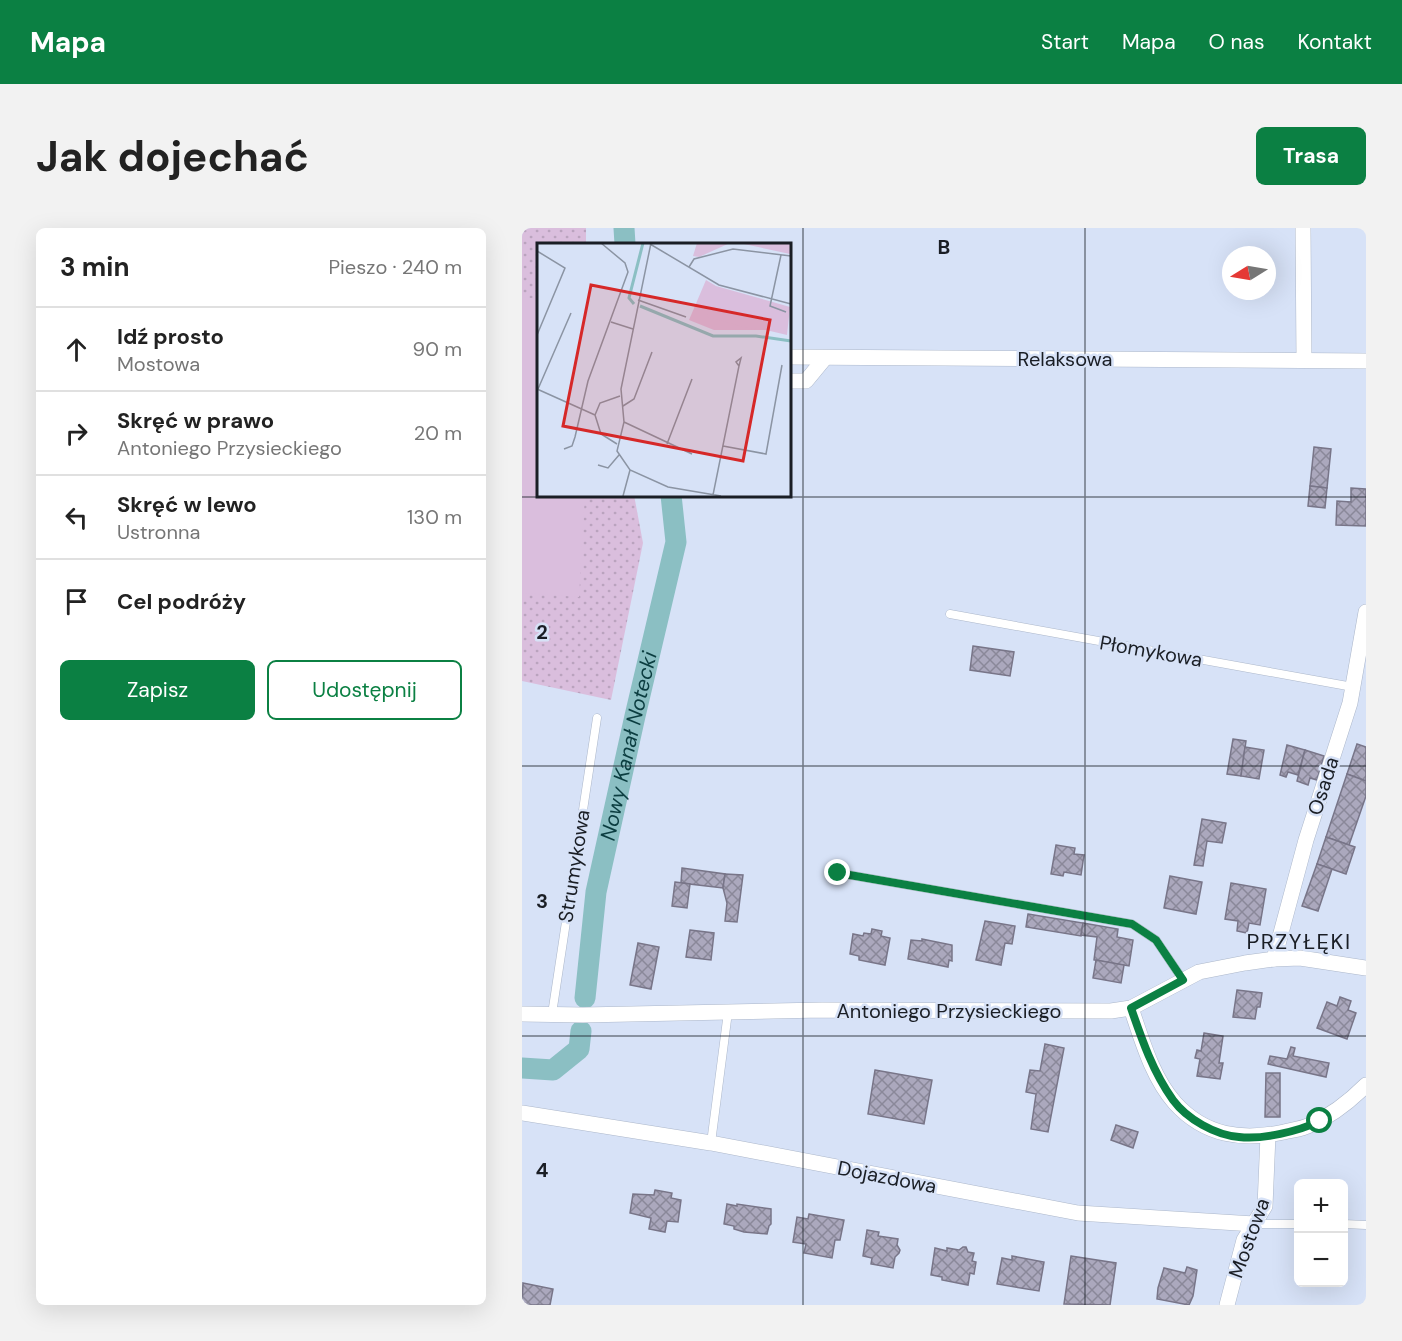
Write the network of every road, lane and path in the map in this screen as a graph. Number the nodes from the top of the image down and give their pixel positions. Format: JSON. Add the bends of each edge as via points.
{"nodes":[{"id":1,"x":1303,"y":228,"type":"edge"},
{"id":2,"x":790,"y":357,"type":"edge"},
{"id":3,"x":825,"y":358,"type":"junction"},
{"id":4,"x":1304,"y":360,"type":"junction"},
{"id":5,"x":1366,"y":361,"type":"edge"},
{"id":6,"x":790,"y":381,"type":"edge"},
{"id":7,"x":1366,"y":612,"type":"edge"},
{"id":8,"x":950,"y":614,"type":"dead end"},
{"id":9,"x":1353,"y":687,"type":"junction"},
{"id":10,"x":597,"y":718,"type":"dead end"},
{"id":11,"x":838,"y":873,"type":"dead end"},
{"id":12,"x":1274,"y":959,"type":"junction"},
{"id":13,"x":1366,"y":968,"type":"edge"},
{"id":14,"x":1183,"y":980,"type":"junction"},
{"id":15,"x":1131,"y":1008,"type":"junction"},
{"id":16,"x":728,"y":1012,"type":"junction"},
{"id":17,"x":522,"y":1014,"type":"edge"},
{"id":18,"x":552,"y":1014,"type":"junction"},
{"id":19,"x":1366,"y":1085,"type":"edge"},
{"id":20,"x":522,"y":1113,"type":"edge"},
{"id":21,"x":1268,"y":1136,"type":"junction"},
{"id":22,"x":711,"y":1143,"type":"junction"},
{"id":23,"x":1254,"y":1224,"type":"junction"},
{"id":24,"x":1294,"y":1224,"type":"edge"},
{"id":25,"x":1348,"y":1224,"type":"edge"},
{"id":26,"x":1366,"y":1224,"type":"edge"},
{"id":27,"x":1227,"y":1305,"type":"edge"}],
"edges":[{"from":1,"to":4,"type":"street"},
{"from":2,"to":3,"type":"street","name":"Relaksowa"},
{"from":3,"to":4,"type":"street","name":"Relaksowa"},
{"from":3,"to":6,"type":"street","via":[[806,381]]},
{"from":4,"to":5,"type":"street","name":"Relaksowa"},
{"from":7,"to":9,"type":"street","name":"Osada"},
{"from":8,"to":9,"type":"lane","name":"Płomykowa"},
{"from":9,"to":12,"type":"street","name":"Osada"},
{"from":10,"to":18,"type":"lane","name":"Strumykowa"},
{"from":11,"to":14,"type":"lane","via":[[1132,924],[1156,940]]},
{"from":12,"to":13,"type":"street","name":"Antoniego Przysieckiego","via":[[1300,958]]},
{"from":12,"to":14,"type":"street","name":"Antoniego Przysieckiego","via":[[1199,972]]},
{"from":14,"to":15,"type":"street","name":"Antoniego Przysieckiego"},
{"from":15,"to":16,"type":"street","name":"Antoniego Przysieckiego","via":[[1091,1012]]},
{"from":15,"to":21,"type":"street","via":[[1159,1080],[1191,1118],[1210,1129],[1239,1137]]},
{"from":16,"to":18,"type":"street","name":"Antoniego Przysieckiego"},
{"from":16,"to":22,"type":"lane"},
{"from":17,"to":18,"type":"street","name":"Antoniego Przysieckiego"},
{"from":19,"to":21,"type":"street","via":[[1320,1121]]},
{"from":20,"to":22,"type":"street","name":"Dojazdowa"},
{"from":21,"to":23,"type":"street","name":"Mostowa","via":[[1265,1206]]},
{"from":22,"to":23,"type":"street","name":"Dojazdowa","via":[[1078,1213]]},
{"from":23,"to":24,"type":"lane"},
{"from":23,"to":27,"type":"street","name":"Mostowa","via":[[1244,1240]]},
{"from":25,"to":26,"type":"lane"}]}
